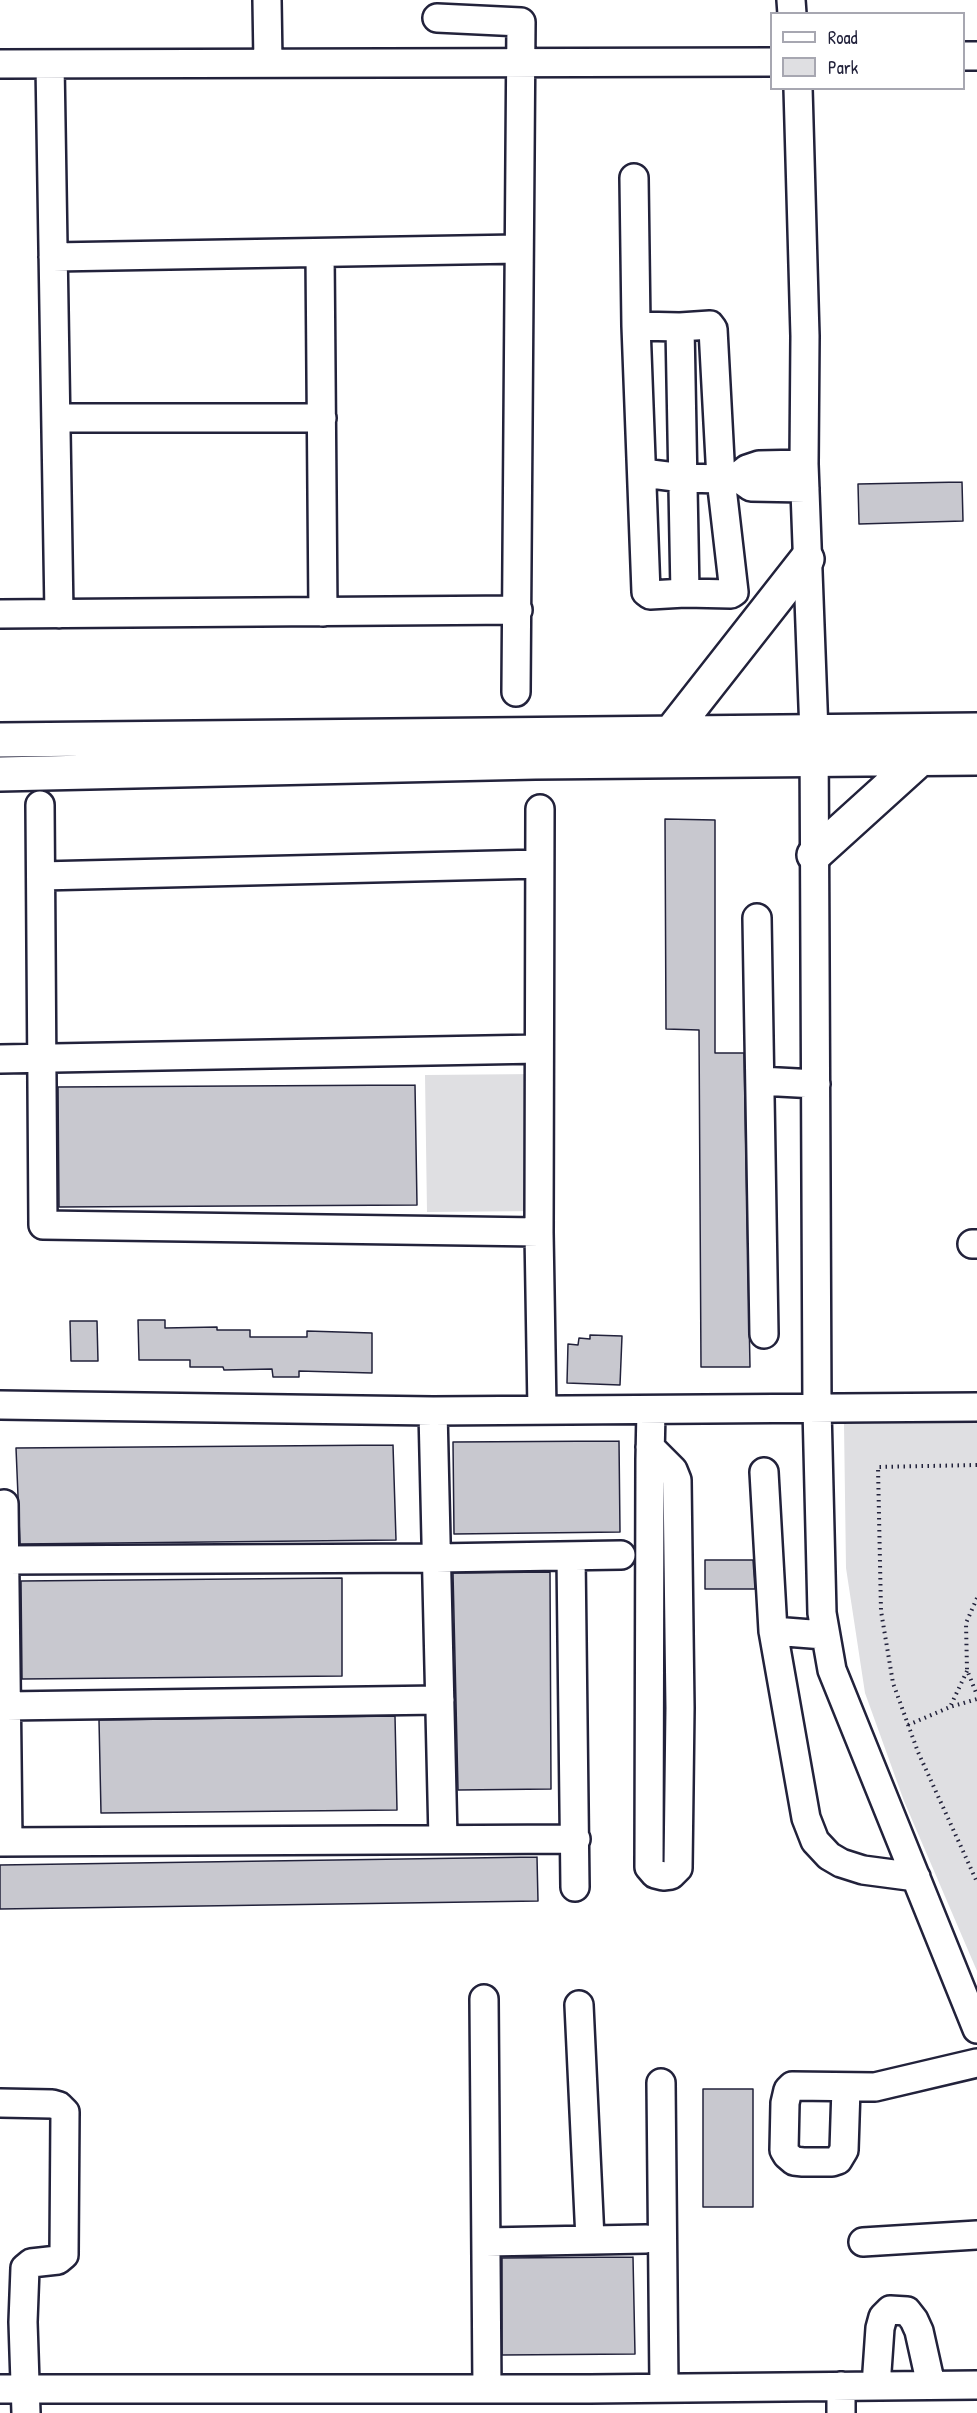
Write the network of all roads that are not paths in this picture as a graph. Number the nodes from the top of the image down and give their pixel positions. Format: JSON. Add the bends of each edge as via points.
{"nodes":[{"id":1,"x":267,"y":0,"type":"edge"},
{"id":2,"x":437,"y":18,"type":"dead end"},
{"id":3,"x":268,"y":62,"type":"junction"},
{"id":4,"x":770,"y":62,"type":"edge"},
{"id":5,"x":520,"y":63,"type":"junction"},
{"id":6,"x":0,"y":64,"type":"edge"},
{"id":7,"x":50,"y":64,"type":"junction"},
{"id":8,"x":798,"y":90,"type":"edge"},
{"id":9,"x":634,"y":178,"type":"dead end"},
{"id":10,"x":518,"y":249,"type":"junction"},
{"id":11,"x":320,"y":253,"type":"junction"},
{"id":12,"x":53,"y":257,"type":"junction"},
{"id":13,"x":636,"y":326,"type":"junction"},
{"id":14,"x":680,"y":327,"type":"junction"},
{"id":15,"x":56,"y":418,"type":"junction"},
{"id":16,"x":322,"y":418,"type":"junction"},
{"id":17,"x":642,"y":473,"type":"junction"},
{"id":18,"x":805,"y":476,"type":"junction"},
{"id":19,"x":683,"y":478,"type":"junction"},
{"id":20,"x":729,"y":478,"type":"junction"},
{"id":21,"x":807,"y":559,"type":"junction"},
{"id":22,"x":685,"y":593,"type":"junction"},
{"id":23,"x":518,"y":610,"type":"junction"},
{"id":24,"x":323,"y":612,"type":"junction"},
{"id":25,"x":0,"y":614,"type":"edge"},
{"id":26,"x":59,"y":614,"type":"junction"},
{"id":27,"x":516,"y":692,"type":"dead end"},
{"id":28,"x":977,"y":730,"type":"edge"},
{"id":29,"x":669,"y":735,"type":"junction"},
{"id":30,"x":0,"y":740,"type":"edge"},
{"id":31,"x":814,"y":747,"type":"junction"},
{"id":32,"x":977,"y":758,"type":"edge"},
{"id":33,"x":920,"y":759,"type":"junction"},
{"id":34,"x":0,"y":774,"type":"edge"},
{"id":35,"x":40,"y":805,"type":"dead end"},
{"id":36,"x":540,"y":809,"type":"dead end"},
{"id":37,"x":814,"y":855,"type":"junction"},
{"id":38,"x":539,"y":864,"type":"junction"},
{"id":39,"x":41,"y":876,"type":"junction"},
{"id":40,"x":758,"y":918,"type":"dead end"},
{"id":41,"x":539,"y":1049,"type":"junction"},
{"id":42,"x":0,"y":1059,"type":"edge"},
{"id":43,"x":42,"y":1059,"type":"junction"},
{"id":44,"x":760,"y":1081,"type":"junction"},
{"id":45,"x":816,"y":1084,"type":"junction"},
{"id":46,"x":538,"y":1232,"type":"junction"},
{"id":47,"x":764,"y":1334,"type":"dead end"},
{"id":48,"x":0,"y":1405,"type":"edge"},
{"id":49,"x":977,"y":1407,"type":"edge"},
{"id":50,"x":817,"y":1408,"type":"junction"},
{"id":51,"x":542,"y":1410,"type":"junction"},
{"id":52,"x":651,"y":1410,"type":"junction"},
{"id":53,"x":432,"y":1411,"type":"junction"},
{"id":54,"x":650,"y":1447,"type":"junction"},
{"id":55,"x":764,"y":1472,"type":"dead end"},
{"id":56,"x":4,"y":1504,"type":"dead end"},
{"id":57,"x":621,"y":1555,"type":"dead end"},
{"id":58,"x":571,"y":1556,"type":"junction"},
{"id":59,"x":436,"y":1558,"type":"junction"},
{"id":60,"x":5,"y":1560,"type":"junction"},
{"id":61,"x":773,"y":1630,"type":"junction"},
{"id":62,"x":824,"y":1635,"type":"junction"},
{"id":63,"x":440,"y":1700,"type":"junction"},
{"id":64,"x":6,"y":1706,"type":"junction"},
{"id":65,"x":443,"y":1839,"type":"junction"},
{"id":66,"x":576,"y":1839,"type":"junction"},
{"id":67,"x":4,"y":1842,"type":"edge"},
{"id":68,"x":916,"y":1877,"type":"junction"},
{"id":69,"x":574,"y":1887,"type":"dead end"},
{"id":70,"x":484,"y":1999,"type":"dead end"},
{"id":71,"x":579,"y":2005,"type":"dead end"},
{"id":72,"x":977,"y":2029,"type":"edge"},
{"id":73,"x":977,"y":2063,"type":"edge"},
{"id":74,"x":661,"y":2083,"type":"dead end"},
{"id":75,"x":846,"y":2088,"type":"dead end"},
{"id":76,"x":0,"y":2103,"type":"edge"},
{"id":77,"x":977,"y":2235,"type":"edge"},
{"id":78,"x":590,"y":2239,"type":"junction"},
{"id":79,"x":646,"y":2239,"type":"dead end"},
{"id":80,"x":486,"y":2242,"type":"junction"},
{"id":81,"x":863,"y":2242,"type":"dead end"},
{"id":82,"x":12,"y":2323,"type":"edge"},
{"id":83,"x":931,"y":2385,"type":"junction"},
{"id":84,"x":977,"y":2385,"type":"edge"},
{"id":85,"x":841,"y":2386,"type":"junction"},
{"id":86,"x":876,"y":2386,"type":"junction"},
{"id":87,"x":664,"y":2387,"type":"junction"},
{"id":88,"x":487,"y":2389,"type":"junction"},
{"id":89,"x":17,"y":2397,"type":"edge"},
{"id":90,"x":326,"y":2401,"type":"edge"},
{"id":91,"x":590,"y":2401,"type":"edge"},
{"id":92,"x":841,"y":2413,"type":"edge"}],
"edges":[{"from":1,"to":3,"type":"street"},
{"from":2,"to":5,"type":"street","via":[[521,22]]},
{"from":3,"to":5,"type":"street"},
{"from":3,"to":7,"type":"street"},
{"from":4,"to":5,"type":"street"},
{"from":5,"to":10,"type":"street"},
{"from":6,"to":7,"type":"street"},
{"from":7,"to":12,"type":"street"},
{"from":8,"to":18,"type":"street","via":[[806,336]]},
{"from":9,"to":13,"type":"street"},
{"from":10,"to":11,"type":"street"},
{"from":10,"to":23,"type":"street"},
{"from":11,"to":12,"type":"street"},
{"from":11,"to":16,"type":"street"},
{"from":12,"to":15,"type":"street"},
{"from":13,"to":14,"type":"street"},
{"from":13,"to":17,"type":"street"},
{"from":14,"to":19,"type":"street"},
{"from":14,"to":20,"type":"street","via":[[710,325],[713,329]]},
{"from":15,"to":16,"type":"street"},
{"from":15,"to":26,"type":"street"},
{"from":16,"to":24,"type":"street"},
{"from":17,"to":19,"type":"street"},
{"from":17,"to":22,"type":"street","via":[[646,592]]},
{"from":18,"to":20,"type":"street","via":[[751,487]]},
{"from":18,"to":21,"type":"street"},
{"from":19,"to":20,"type":"street"},
{"from":19,"to":22,"type":"street"},
{"from":20,"to":22,"type":"street","via":[[734,592]]},
{"from":21,"to":29,"type":"main road"},
{"from":21,"to":31,"type":"street"},
{"from":23,"to":24,"type":"street"},
{"from":23,"to":27,"type":"street"},
{"from":24,"to":26,"type":"street"},
{"from":25,"to":26,"type":"street"},
{"from":28,"to":31,"type":"main road"},
{"from":29,"to":30,"type":"main road"},
{"from":29,"to":31,"type":"main road"},
{"from":31,"to":33,"type":"main road"},
{"from":31,"to":34,"type":"main road","via":[[535,762]]},
{"from":31,"to":37,"type":"street"},
{"from":32,"to":33,"type":"main road"},
{"from":33,"to":37,"type":"main road"},
{"from":35,"to":39,"type":"street"},
{"from":36,"to":38,"type":"street"},
{"from":37,"to":45,"type":"street"},
{"from":38,"to":39,"type":"street"},
{"from":38,"to":41,"type":"street"},
{"from":39,"to":43,"type":"street"},
{"from":40,"to":44,"type":"street"},
{"from":41,"to":43,"type":"street"},
{"from":41,"to":46,"type":"street"},
{"from":42,"to":43,"type":"street"},
{"from":43,"to":46,"type":"street","via":[[43,1225]]},
{"from":44,"to":45,"type":"street"},
{"from":44,"to":47,"type":"street"},
{"from":45,"to":50,"type":"street"},
{"from":46,"to":51,"type":"street"},
{"from":48,"to":53,"type":"street"},
{"from":49,"to":50,"type":"street"},
{"from":50,"to":52,"type":"street"},
{"from":50,"to":62,"type":"street"},
{"from":51,"to":52,"type":"street"},
{"from":51,"to":53,"type":"street"},
{"from":52,"to":54,"type":"street"},
{"from":53,"to":59,"type":"street"},
{"from":54,"to":54,"type":"street","via":[[649,1867],[663,1876],[678,1868],[677,1480],[673,1470]]},
{"from":55,"to":61,"type":"street"},
{"from":56,"to":60,"type":"street"},
{"from":57,"to":58,"type":"street"},
{"from":58,"to":59,"type":"street"},
{"from":58,"to":66,"type":"street"},
{"from":59,"to":60,"type":"street"},
{"from":59,"to":63,"type":"street"},
{"from":60,"to":64,"type":"street"},
{"from":61,"to":62,"type":"street"},
{"from":61,"to":68,"type":"street","via":[[806,1818],[814,1841],[841,1863]]},
{"from":62,"to":68,"type":"street","via":[[832,1670]]},
{"from":63,"to":64,"type":"street"},
{"from":63,"to":65,"type":"street"},
{"from":64,"to":67,"type":"street"},
{"from":65,"to":66,"type":"street"},
{"from":65,"to":67,"type":"street"},
{"from":66,"to":69,"type":"street"},
{"from":68,"to":72,"type":"street"},
{"from":70,"to":80,"type":"street"},
{"from":71,"to":78,"type":"street"},
{"from":73,"to":75,"type":"street","via":[[875,2088]]},
{"from":74,"to":87,"type":"street"},
{"from":76,"to":82,"type":"street","via":[[52,2104],[65,2112],[64,2255],[25,2268]]},
{"from":77,"to":81,"type":"street"},
{"from":78,"to":79,"type":"street"},
{"from":78,"to":80,"type":"street"},
{"from":80,"to":88,"type":"street"},
{"from":82,"to":89,"type":"street"},
{"from":83,"to":84,"type":"street"},
{"from":83,"to":86,"type":"street"},
{"from":83,"to":86,"type":"street","via":[[914,2320],[907,2311],[890,2310],[880,2328]]},
{"from":85,"to":86,"type":"street"},
{"from":85,"to":87,"type":"street"},
{"from":85,"to":92,"type":"street"},
{"from":87,"to":91,"type":"street"},
{"from":88,"to":90,"type":"street"},
{"from":88,"to":91,"type":"street"},
{"from":89,"to":90,"type":"street"}]}
